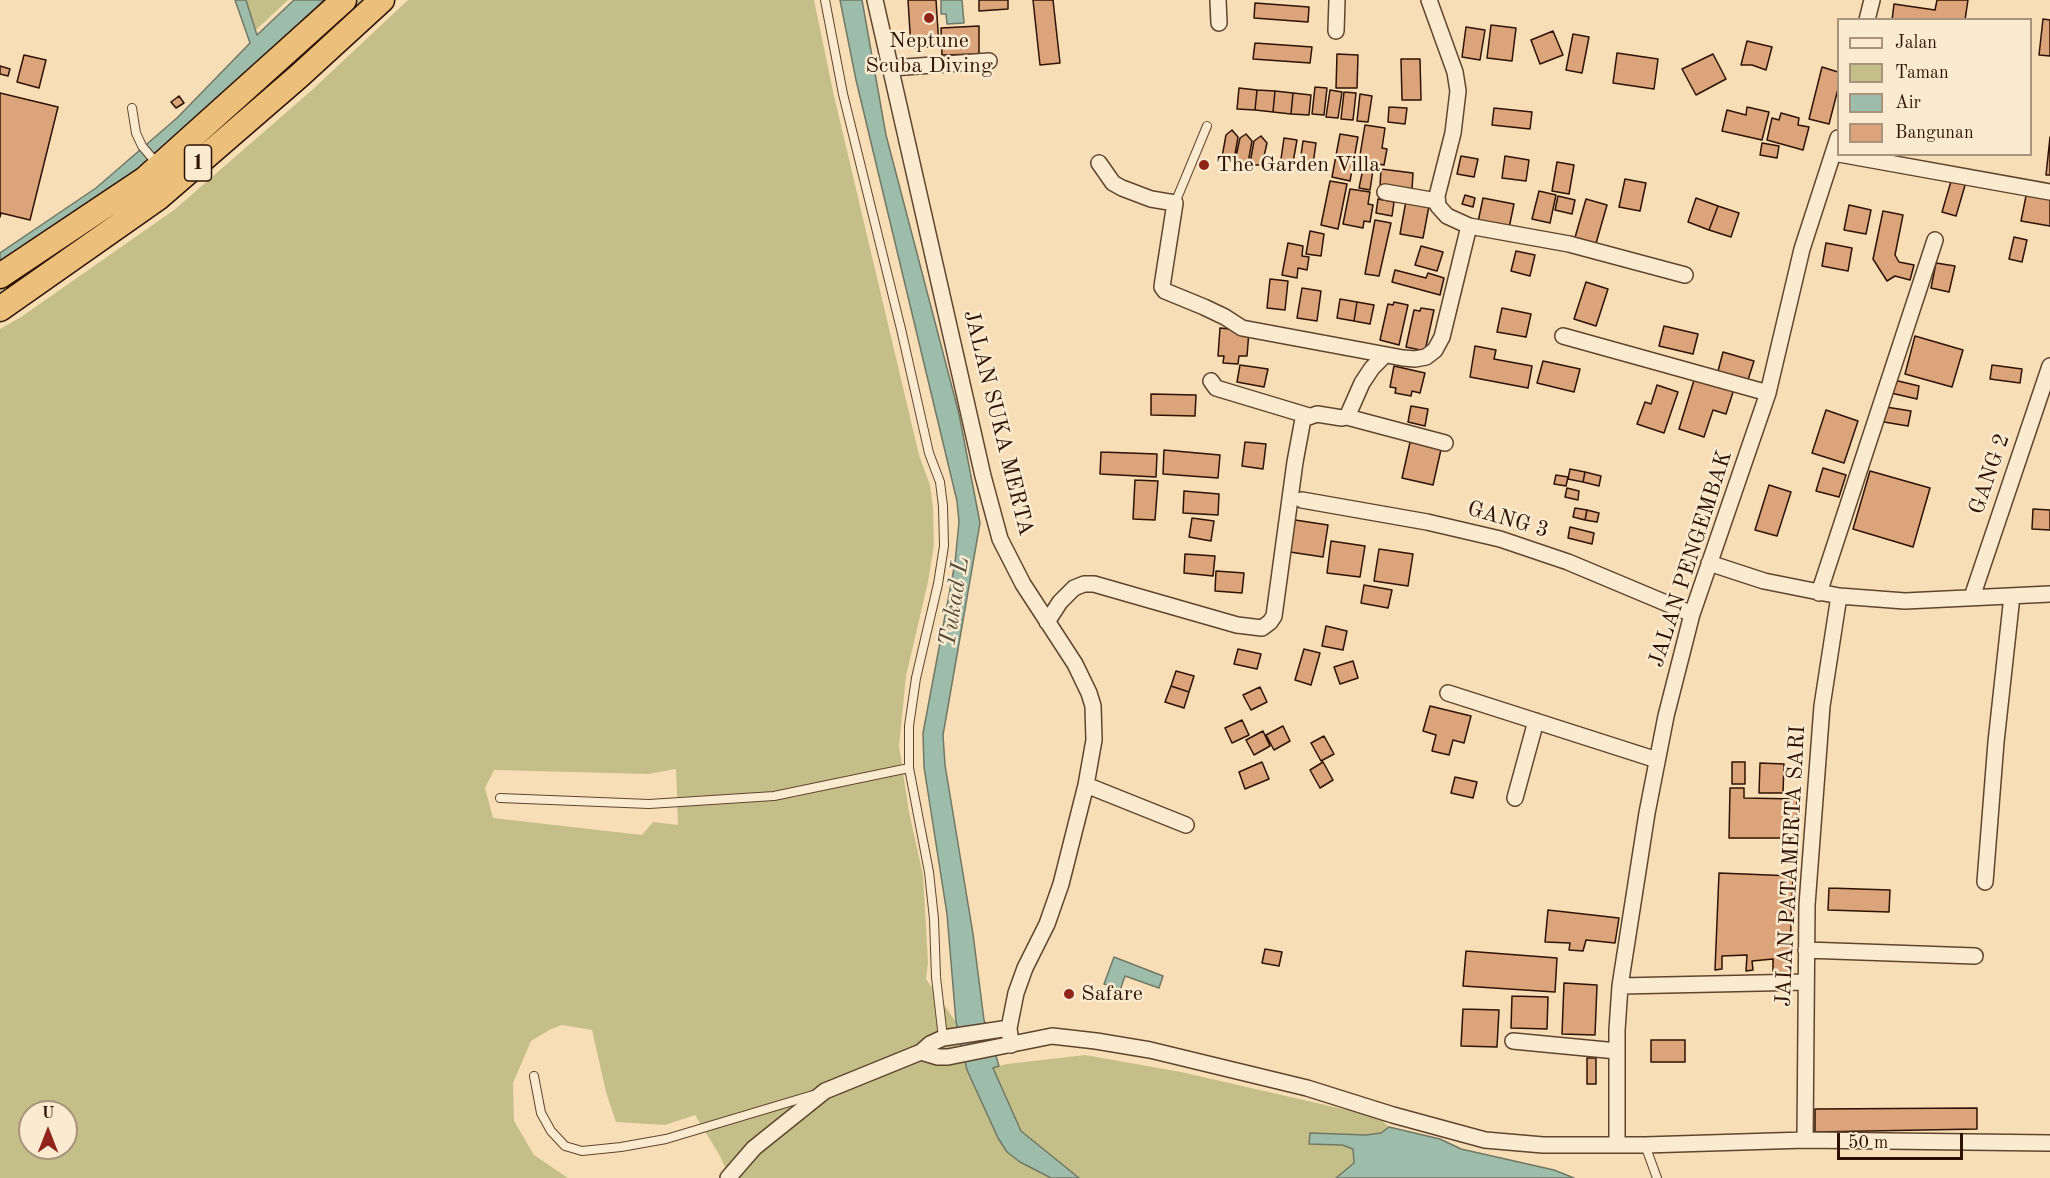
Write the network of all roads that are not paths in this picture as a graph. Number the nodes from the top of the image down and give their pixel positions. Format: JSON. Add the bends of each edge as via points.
{"nodes":[{"id":1,"x":344,"y":0,"type":"edge"},
{"id":2,"x":382,"y":0,"type":"edge"},
{"id":3,"x":825,"y":0,"type":"edge"},
{"id":4,"x":875,"y":0,"type":"edge"},
{"id":5,"x":1218,"y":0,"type":"edge"},
{"id":6,"x":1337,"y":0,"type":"edge"},
{"id":7,"x":1430,"y":0,"type":"edge"},
{"id":8,"x":1872,"y":0,"type":"edge"},
{"id":9,"x":1868,"y":18,"type":"edge"},
{"id":10,"x":1219,"y":23,"type":"dead end"},
{"id":11,"x":1336,"y":31,"type":"dead end"},
{"id":12,"x":989,"y":61,"type":"dead end"},
{"id":13,"x":891,"y":68,"type":"junction"},
{"id":14,"x":132,"y":108,"type":"dead end"},
{"id":15,"x":1207,"y":126,"type":"dead end"},
{"id":16,"x":1837,"y":154,"type":"edge"},
{"id":17,"x":1848,"y":156,"type":"edge"},
{"id":18,"x":156,"y":163,"type":"junction"},
{"id":19,"x":1099,"y":163,"type":"dead end"},
{"id":20,"x":1385,"y":192,"type":"dead end"},
{"id":21,"x":2050,"y":192,"type":"edge"},
{"id":22,"x":1437,"y":201,"type":"junction"},
{"id":23,"x":1175,"y":203,"type":"junction"},
{"id":24,"x":1469,"y":226,"type":"junction"},
{"id":25,"x":1935,"y":240,"type":"dead end"},
{"id":26,"x":1685,"y":275,"type":"dead end"},
{"id":27,"x":0,"y":276,"type":"edge"},
{"id":28,"x":0,"y":309,"type":"edge"},
{"id":29,"x":1563,"y":336,"type":"dead end"},
{"id":30,"x":1385,"y":355,"type":"junction"},
{"id":31,"x":2050,"y":366,"type":"edge"},
{"id":32,"x":1211,"y":381,"type":"dead end"},
{"id":33,"x":1768,"y":393,"type":"junction"},
{"id":34,"x":1309,"y":416,"type":"junction"},
{"id":35,"x":1347,"y":417,"type":"junction"},
{"id":36,"x":1445,"y":442,"type":"dead end"},
{"id":37,"x":1302,"y":500,"type":"dead end"},
{"id":38,"x":1709,"y":563,"type":"junction"},
{"id":39,"x":1819,"y":593,"type":"junction"},
{"id":40,"x":2050,"y":594,"type":"edge"},
{"id":41,"x":1839,"y":596,"type":"junction"},
{"id":42,"x":2012,"y":596,"type":"junction"},
{"id":43,"x":1972,"y":597,"type":"junction"},
{"id":44,"x":1692,"y":614,"type":"junction"},
{"id":45,"x":1047,"y":622,"type":"junction"},
{"id":46,"x":1448,"y":693,"type":"dead end"},
{"id":47,"x":1536,"y":721,"type":"junction"},
{"id":48,"x":1657,"y":760,"type":"junction"},
{"id":49,"x":909,"y":768,"type":"junction"},
{"id":50,"x":1086,"y":785,"type":"junction"},
{"id":51,"x":500,"y":798,"type":"dead end"},
{"id":52,"x":1515,"y":798,"type":"dead end"},
{"id":53,"x":1186,"y":825,"type":"dead end"},
{"id":54,"x":1985,"y":882,"type":"dead end"},
{"id":55,"x":1806,"y":950,"type":"junction"},
{"id":56,"x":1975,"y":956,"type":"dead end"},
{"id":57,"x":1806,"y":982,"type":"junction"},
{"id":58,"x":1620,"y":986,"type":"junction"},
{"id":59,"x":1009,"y":1028,"type":"junction"},
{"id":60,"x":948,"y":1037,"type":"junction"},
{"id":61,"x":1513,"y":1041,"type":"dead end"},
{"id":62,"x":1005,"y":1047,"type":"junction"},
{"id":63,"x":1617,"y":1051,"type":"junction"},
{"id":64,"x":921,"y":1052,"type":"junction"},
{"id":65,"x":534,"y":1076,"type":"dead end"},
{"id":66,"x":825,"y":1091,"type":"junction"},
{"id":67,"x":1805,"y":1140,"type":"junction"},
{"id":68,"x":2050,"y":1143,"type":"edge"},
{"id":69,"x":1617,"y":1145,"type":"junction"},
{"id":70,"x":1645,"y":1145,"type":"junction"},
{"id":71,"x":728,"y":1178,"type":"edge"},
{"id":72,"x":1657,"y":1178,"type":"edge"}],
"edges":[{"from":1,"to":18,"type":"highway","number":"1"},
{"from":2,"to":28,"type":"highway","number":"1","via":[[158,198]]},
{"from":3,"to":49,"type":"lane","via":[[843,94],[943,506],[944,546],[916,678],[909,726]]},
{"from":4,"to":13,"type":"street","name":"JALAN SUKA MERTA"},
{"from":5,"to":10,"type":"street"},
{"from":6,"to":11,"type":"street"},
{"from":7,"to":22,"type":"street","via":[[1458,91]]},
{"from":8,"to":9,"type":"street"},
{"from":12,"to":13,"type":"street"},
{"from":13,"to":45,"type":"street","name":"JALAN SUKA MERTA","via":[[994,519],[1000,539]]},
{"from":14,"to":18,"type":"lane","via":[[142,146]]},
{"from":15,"to":23,"type":"lane"},
{"from":16,"to":33,"type":"street","name":"JALAN PENGEMBAK","via":[[1802,249]]},
{"from":17,"to":21,"type":"street"},
{"from":18,"to":27,"type":"highway","number":"1","via":[[145,179]]},
{"from":19,"to":23,"type":"street","via":[[1113,183],[1122,188]]},
{"from":20,"to":22,"type":"street"},
{"from":22,"to":24,"type":"street","via":[[1447,216]]},
{"from":23,"to":30,"type":"street","via":[[1162,287],[1165,291],[1242,328]]},
{"from":24,"to":26,"type":"street","via":[[1569,244]]},
{"from":24,"to":30,"type":"street","via":[[1435,351],[1415,359]]},
{"from":25,"to":39,"type":"street"},
{"from":29,"to":33,"type":"street"},
{"from":30,"to":35,"type":"street","via":[[1362,383]]},
{"from":31,"to":43,"type":"street","name":"GANG 2"},
{"from":32,"to":34,"type":"street","via":[[1216,388]]},
{"from":33,"to":38,"type":"street","name":"JALAN PENGEMBAK"},
{"from":34,"to":35,"type":"street"},
{"from":34,"to":45,"type":"street","via":[[1303,418],[1300,428],[1274,616],[1270,622],[1262,628],[1237,625],[1094,584],[1074,588]]},
{"from":35,"to":36,"type":"street"},
{"from":37,"to":44,"type":"street","name":"GANG 3","via":[[1500,539],[1568,562]]},
{"from":38,"to":39,"type":"street"},
{"from":38,"to":44,"type":"street","name":"JALAN PENGEMBAK"},
{"from":39,"to":41,"type":"street"},
{"from":40,"to":42,"type":"street"},
{"from":41,"to":43,"type":"street","via":[[1905,601]]},
{"from":41,"to":55,"type":"street","name":"JALAN PATAMERTA SARI","via":[[1820,729]]},
{"from":42,"to":43,"type":"street"},
{"from":42,"to":54,"type":"street"},
{"from":44,"to":48,"type":"street","name":"JALAN PENGEMBAK"},
{"from":45,"to":50,"type":"street","name":"JALAN SUKA MERTA","via":[[1075,664],[1093,706],[1094,740]]},
{"from":46,"to":47,"type":"street"},
{"from":47,"to":48,"type":"street"},
{"from":47,"to":52,"type":"street"},
{"from":48,"to":58,"type":"street","name":"JALAN PENGEMBAK"},
{"from":49,"to":51,"type":"lane","via":[[774,796],[649,804]]},
{"from":49,"to":60,"type":"lane","via":[[929,872],[936,977]]},
{"from":50,"to":53,"type":"street"},
{"from":50,"to":59,"type":"street","name":"JALAN SUKA MERTA","via":[[1061,884],[1025,968]]},
{"from":55,"to":56,"type":"street"},
{"from":55,"to":57,"type":"street","name":"JALAN PATAMERTA SARI"},
{"from":57,"to":58,"type":"street"},
{"from":57,"to":67,"type":"street","name":"JALAN PATAMERTA SARI"},
{"from":58,"to":63,"type":"street","name":"JALAN PENGEMBAK"},
{"from":59,"to":60,"type":"street"},
{"from":59,"to":62,"type":"street","name":"JALAN SUKA MERTA"},
{"from":60,"to":64,"type":"street"},
{"from":61,"to":63,"type":"street"},
{"from":62,"to":64,"type":"street","via":[[938,1057]]},
{"from":62,"to":69,"type":"street","via":[[1052,1036],[1096,1041],[1307,1088],[1485,1140]]},
{"from":63,"to":69,"type":"street","name":"JALAN PENGEMBAK"},
{"from":64,"to":66,"type":"street"},
{"from":65,"to":66,"type":"lane","via":[[541,1113],[551,1131],[565,1146],[582,1151],[666,1139]]},
{"from":66,"to":71,"type":"street","via":[[754,1148]]},
{"from":67,"to":68,"type":"street"},
{"from":67,"to":70,"type":"street"},
{"from":69,"to":70,"type":"street"},
{"from":70,"to":72,"type":"lane"}]}
